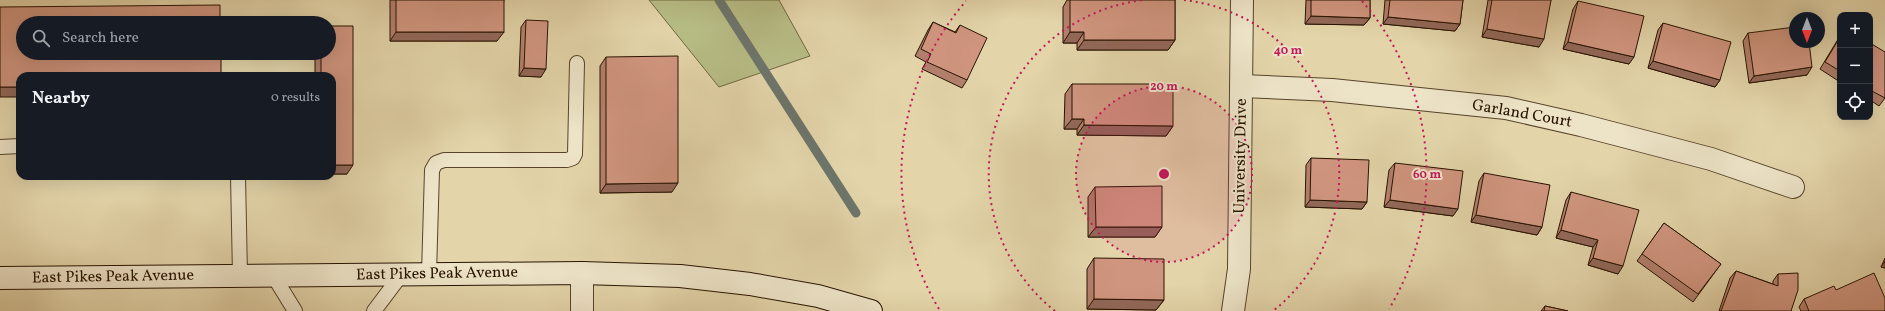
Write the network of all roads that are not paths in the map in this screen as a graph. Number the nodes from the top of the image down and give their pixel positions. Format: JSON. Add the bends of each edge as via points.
{"nodes":[{"id":1,"x":1242,"y":0,"type":"edge"},
{"id":2,"x":578,"y":63,"type":"dead end"},
{"id":3,"x":1242,"y":86,"type":"junction"},
{"id":4,"x":16,"y":146,"type":"edge"},
{"id":5,"x":0,"y":147,"type":"edge"},
{"id":6,"x":238,"y":180,"type":"edge"},
{"id":7,"x":1793,"y":188,"type":"dead end"},
{"id":8,"x":582,"y":273,"type":"junction"},
{"id":9,"x":429,"y":274,"type":"junction"},
{"id":10,"x":401,"y":275,"type":"junction"},
{"id":11,"x":240,"y":276,"type":"junction"},
{"id":12,"x":273,"y":276,"type":"junction"},
{"id":13,"x":0,"y":278,"type":"edge"},
{"id":14,"x":859,"y":309,"type":"edge"},
{"id":15,"x":295,"y":311,"type":"edge"},
{"id":16,"x":374,"y":311,"type":"edge"},
{"id":17,"x":582,"y":311,"type":"edge"},
{"id":18,"x":1233,"y":311,"type":"edge"}],
"edges":[{"from":1,"to":3,"type":"street","name":"University Drive"},
{"from":2,"to":9,"type":"lane","via":[[573,158],[444,160],[436,163],[432,170]]},
{"from":3,"to":7,"type":"street","name":"Garland Court","via":[[1332,90],[1506,108],[1711,159]]},
{"from":3,"to":18,"type":"street","name":"University Drive","via":[[1239,269]]},
{"from":4,"to":5,"type":"lane"},
{"from":6,"to":11,"type":"lane"},
{"from":8,"to":9,"type":"street","name":"East Pikes Peak Avenue"},
{"from":8,"to":14,"type":"street","name":"East Pikes Peak Avenue","via":[[680,276],[750,284],[818,296]]},
{"from":8,"to":17,"type":"street"},
{"from":9,"to":10,"type":"street","name":"East Pikes Peak Avenue"},
{"from":10,"to":12,"type":"street","name":"East Pikes Peak Avenue"},
{"from":10,"to":16,"type":"lane"},
{"from":11,"to":12,"type":"street","name":"East Pikes Peak Avenue"},
{"from":11,"to":13,"type":"street","name":"East Pikes Peak Avenue"},
{"from":12,"to":15,"type":"lane"}]}
